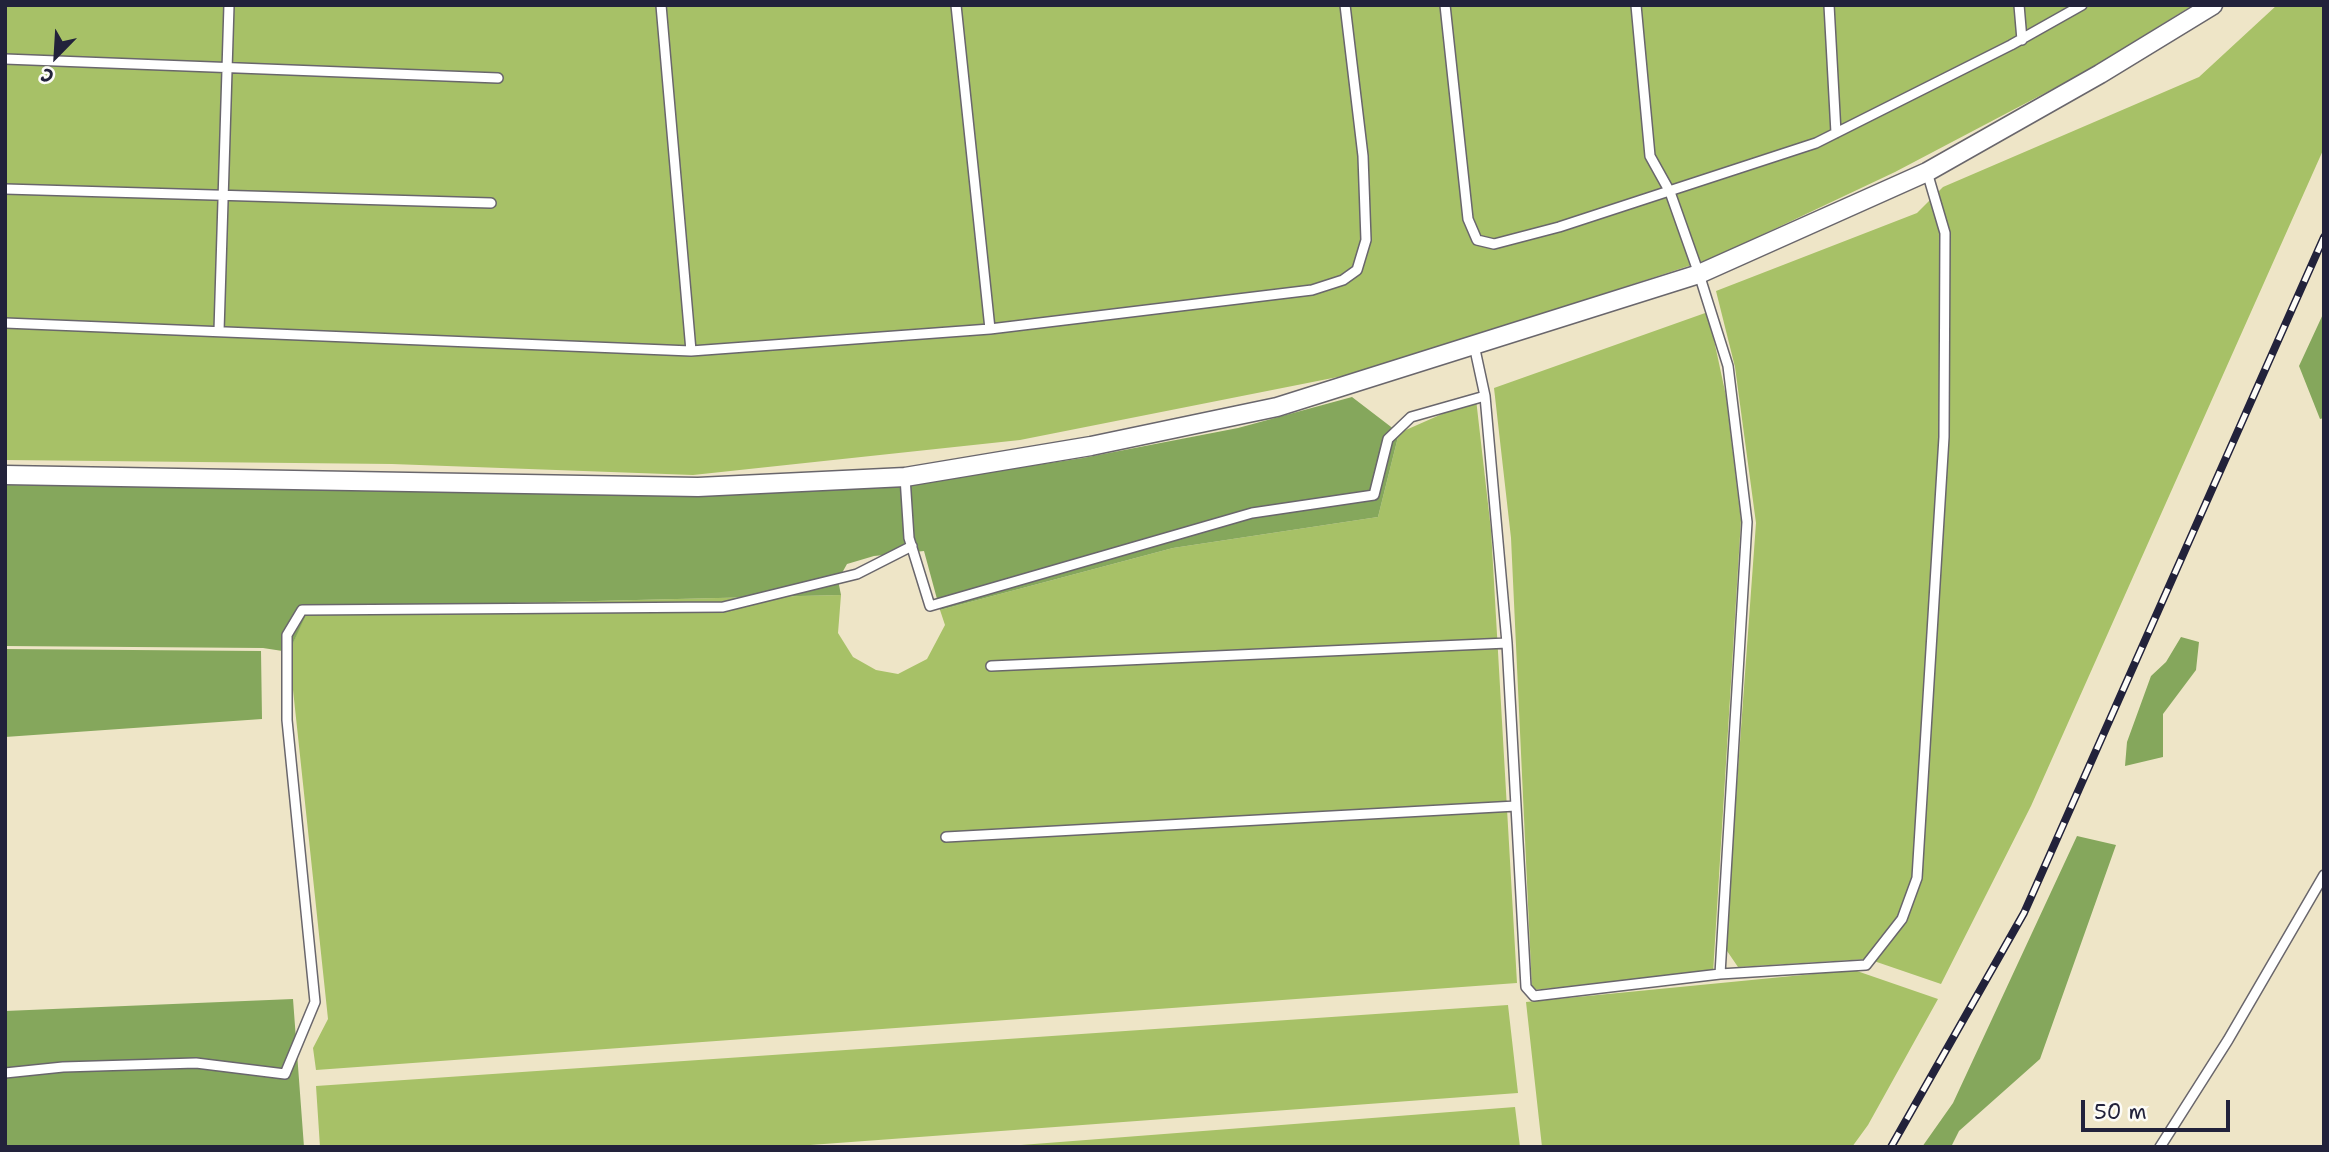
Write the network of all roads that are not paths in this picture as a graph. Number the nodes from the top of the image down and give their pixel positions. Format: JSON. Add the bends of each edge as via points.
{"nodes":[{"id":1,"x":229,"y":5,"type":"edge"},
{"id":2,"x":662,"y":5,"type":"edge"},
{"id":3,"x":956,"y":5,"type":"edge"},
{"id":4,"x":1346,"y":5,"type":"edge"},
{"id":5,"x":1446,"y":5,"type":"edge"},
{"id":6,"x":1636,"y":5,"type":"edge"},
{"id":7,"x":1829,"y":5,"type":"edge"},
{"id":8,"x":2019,"y":5,"type":"edge"},
{"id":9,"x":2082,"y":5,"type":"edge"},
{"id":10,"x":2213,"y":5,"type":"edge"},
{"id":11,"x":2022,"y":40,"type":"junction"},
{"id":12,"x":5,"y":60,"type":"edge"},
{"id":13,"x":227,"y":69,"type":"junction"},
{"id":14,"x":499,"y":78,"type":"dead end"},
{"id":15,"x":1836,"y":133,"type":"junction"},
{"id":16,"x":1927,"y":172,"type":"junction"},
{"id":17,"x":5,"y":189,"type":"edge"},
{"id":18,"x":1670,"y":192,"type":"junction"},
{"id":19,"x":223,"y":194,"type":"junction"},
{"id":20,"x":491,"y":202,"type":"dead end"},
{"id":21,"x":1699,"y":274,"type":"junction"},
{"id":22,"x":5,"y":323,"type":"edge"},
{"id":23,"x":990,"y":329,"type":"junction"},
{"id":24,"x":219,"y":331,"type":"junction"},
{"id":25,"x":1474,"y":345,"type":"junction"},
{"id":26,"x":691,"y":351,"type":"junction"},
{"id":27,"x":1485,"y":396,"type":"junction"},
{"id":28,"x":5,"y":475,"type":"edge"},
{"id":29,"x":905,"y":477,"type":"junction"},
{"id":30,"x":912,"y":546,"type":"junction"},
{"id":31,"x":1507,"y":643,"type":"junction"},
{"id":32,"x":991,"y":666,"type":"dead end"},
{"id":33,"x":1516,"y":806,"type":"junction"},
{"id":34,"x":946,"y":837,"type":"dead end"},
{"id":35,"x":2324,"y":875,"type":"edge"},
{"id":36,"x":1720,"y":974,"type":"junction"},
{"id":37,"x":5,"y":1073,"type":"edge"},
{"id":38,"x":2160,"y":1147,"type":"edge"}],
"edges":[{"from":1,"to":13,"type":"lane"},
{"from":2,"to":26,"type":"lane"},
{"from":3,"to":23,"type":"lane"},
{"from":4,"to":23,"type":"lane","via":[[1364,168],[1366,240],[1357,270],[1312,290]]},
{"from":5,"to":18,"type":"lane","via":[[1468,219],[1477,240],[1494,244]]},
{"from":6,"to":18,"type":"lane","via":[[1650,156]]},
{"from":7,"to":15,"type":"lane"},
{"from":8,"to":11,"type":"lane"},
{"from":9,"to":11,"type":"lane"},
{"from":10,"to":16,"type":"street"},
{"from":11,"to":15,"type":"lane"},
{"from":12,"to":13,"type":"lane"},
{"from":13,"to":14,"type":"lane"},
{"from":13,"to":19,"type":"lane"},
{"from":15,"to":18,"type":"lane"},
{"from":16,"to":21,"type":"street"},
{"from":16,"to":36,"type":"lane","via":[[1945,233],[1944,437],[1917,878],[1902,919],[1866,965]]},
{"from":17,"to":19,"type":"lane"},
{"from":18,"to":21,"type":"lane"},
{"from":19,"to":20,"type":"lane"},
{"from":19,"to":24,"type":"lane"},
{"from":21,"to":25,"type":"street"},
{"from":21,"to":36,"type":"lane","via":[[1728,366],[1747,523]]},
{"from":22,"to":24,"type":"lane"},
{"from":23,"to":26,"type":"lane"},
{"from":24,"to":26,"type":"lane"},
{"from":25,"to":27,"type":"lane"},
{"from":25,"to":29,"type":"street","via":[[1277,407],[1091,446]]},
{"from":27,"to":30,"type":"lane","via":[[1411,417],[1388,439],[1374,495],[1252,513],[930,606]]},
{"from":27,"to":31,"type":"lane"},
{"from":28,"to":29,"type":"street","via":[[698,486]]},
{"from":29,"to":30,"type":"lane"},
{"from":30,"to":37,"type":"lane","via":[[858,575],[723,607],[302,610],[287,635],[287,720],[315,1002],[285,1074],[196,1063]]},
{"from":31,"to":32,"type":"lane"},
{"from":31,"to":33,"type":"lane"},
{"from":33,"to":34,"type":"lane"},
{"from":33,"to":36,"type":"lane","via":[[1526,987],[1534,996]]},
{"from":35,"to":38,"type":"lane"}]}
